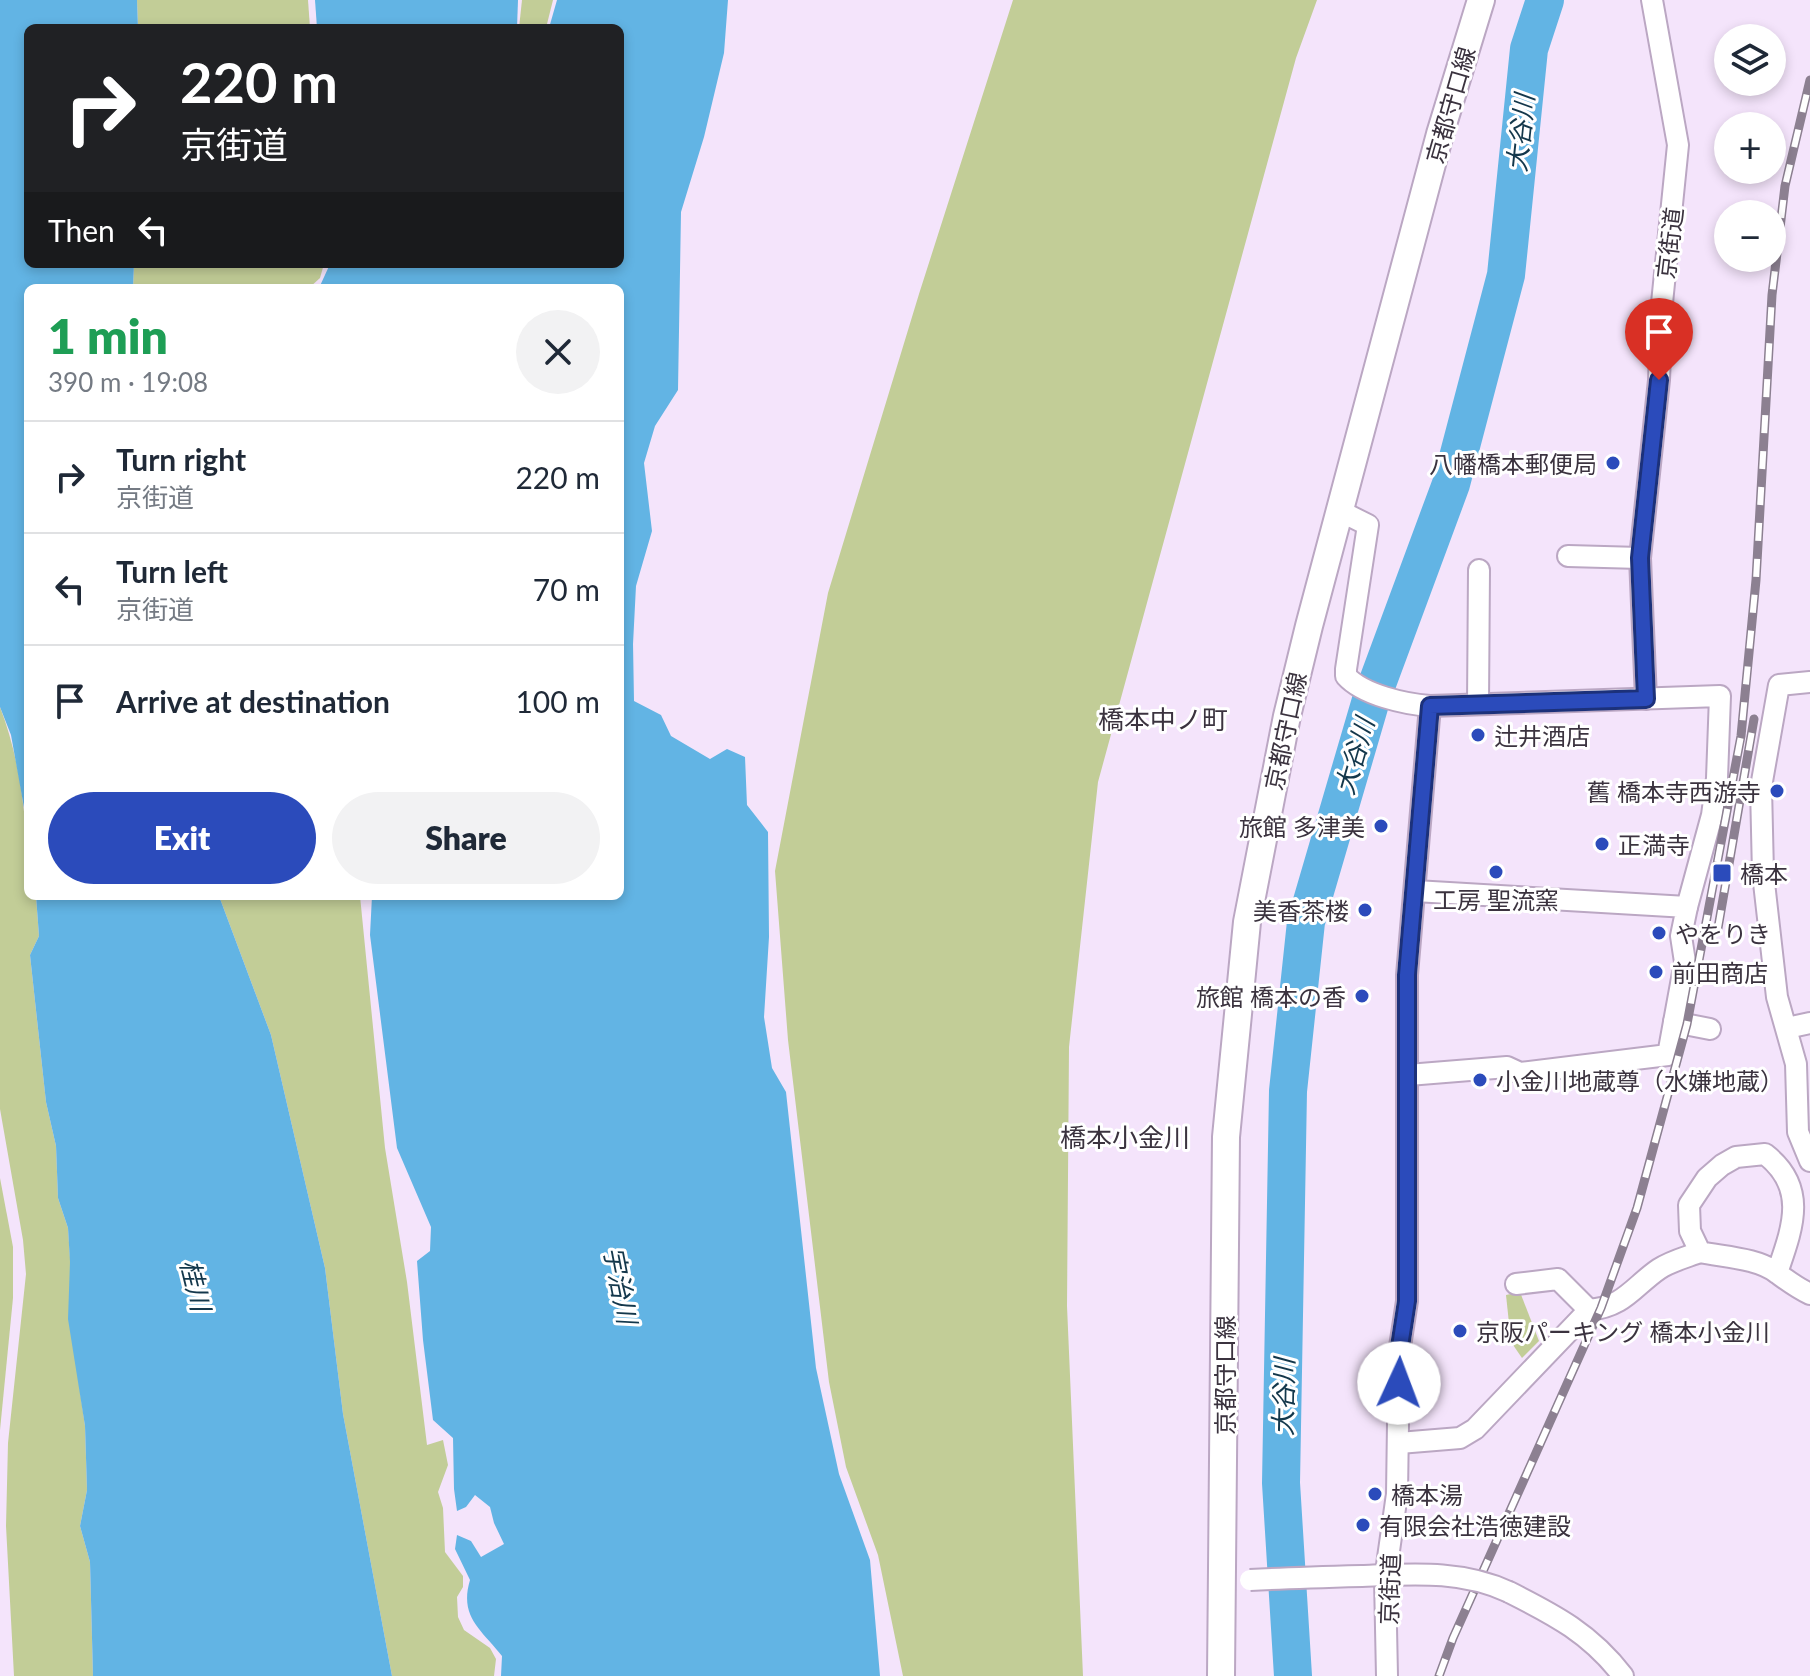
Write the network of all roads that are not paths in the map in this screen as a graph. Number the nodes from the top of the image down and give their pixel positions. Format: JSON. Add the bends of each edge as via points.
{"nodes":[{"id":1,"x":1481,"y":0,"type":"edge"},
{"id":2,"x":1652,"y":0,"type":"edge"},
{"id":3,"x":1340,"y":511,"type":"junction"},
{"id":4,"x":1568,"y":556,"type":"dead end"},
{"id":5,"x":1640,"y":558,"type":"junction"},
{"id":6,"x":1479,"y":570,"type":"dead end"},
{"id":7,"x":1810,"y":682,"type":"edge"},
{"id":8,"x":1646,"y":699,"type":"junction"},
{"id":9,"x":1478,"y":704,"type":"junction"},
{"id":10,"x":1430,"y":706,"type":"junction"},
{"id":11,"x":1415,"y":891,"type":"junction"},
{"id":12,"x":1687,"y":907,"type":"junction"},
{"id":13,"x":1674,"y":1022,"type":"junction"},
{"id":14,"x":1810,"y":1023,"type":"edge"},
{"id":15,"x":1787,"y":1028,"type":"junction"},
{"id":16,"x":1710,"y":1029,"type":"dead end"},
{"id":17,"x":1408,"y":1075,"type":"junction"},
{"id":18,"x":1803,"y":1099,"type":"edge"},
{"id":19,"x":1810,"y":1161,"type":"edge"},
{"id":20,"x":1700,"y":1252,"type":"junction"},
{"id":21,"x":1777,"y":1273,"type":"junction"},
{"id":22,"x":1516,"y":1284,"type":"dead end"},
{"id":23,"x":1810,"y":1294,"type":"edge"},
{"id":24,"x":1589,"y":1310,"type":"junction"},
{"id":25,"x":1399,"y":1443,"type":"junction"},
{"id":26,"x":1223,"y":1581,"type":"junction"},
{"id":27,"x":1388,"y":1671,"type":"edge"},
{"id":28,"x":1221,"y":1676,"type":"edge"},
{"id":29,"x":1623,"y":1676,"type":"edge"}],
"edges":[{"from":1,"to":3,"type":"main road","name":"京都守口線"},
{"from":2,"to":5,"type":"street","name":"京街道","via":[[1678,145]]},
{"from":3,"to":10,"type":"street","via":[[1368,525],[1346,676],[1390,699]]},
{"from":3,"to":26,"type":"main road","name":"京都守口線","via":[[1287,716],[1247,922],[1226,1137]]},
{"from":4,"to":5,"type":"street"},
{"from":5,"to":8,"type":"street","name":"京街道"},
{"from":6,"to":9,"type":"street"},
{"from":7,"to":15,"type":"street","via":[[1779,685],[1761,787],[1763,874],[1777,997]]},
{"from":8,"to":9,"type":"street"},
{"from":8,"to":12,"type":"street","via":[[1720,696],[1712,815]]},
{"from":9,"to":10,"type":"street"},
{"from":10,"to":11,"type":"street","name":"京街道"},
{"from":11,"to":12,"type":"street"},
{"from":11,"to":17,"type":"street","name":"京街道","via":[[1407,975]]},
{"from":12,"to":13,"type":"street","via":[[1681,936],[1685,962]]},
{"from":13,"to":16,"type":"street"},
{"from":13,"to":17,"type":"street","via":[[1668,1055],[1520,1073],[1507,1067]]},
{"from":14,"to":15,"type":"street"},
{"from":15,"to":18,"type":"street"},
{"from":17,"to":25,"type":"street","name":"京街道","via":[[1407,1301],[1399,1353]]},
{"from":18,"to":19,"type":"street","via":[[1798,1132]]},
{"from":20,"to":21,"type":"street","via":[[1756,1263]]},
{"from":20,"to":21,"type":"street","via":[[1690,1231],[1689,1205],[1722,1165],[1736,1157],[1765,1154],[1778,1164],[1794,1203]]},
{"from":20,"to":24,"type":"street","via":[[1663,1266],[1630,1295]]},
{"from":21,"to":23,"type":"street"},
{"from":22,"to":24,"type":"street","via":[[1558,1279]]},
{"from":24,"to":25,"type":"street","via":[[1475,1429],[1460,1438]]},
{"from":25,"to":27,"type":"street","name":"京街道","via":[[1385,1579]]},
{"from":26,"to":28,"type":"main road","name":"京都守口線"},
{"from":26,"to":29,"type":"street","bridge":true,"via":[[1418,1573],[1485,1581],[1582,1632]]}]}
